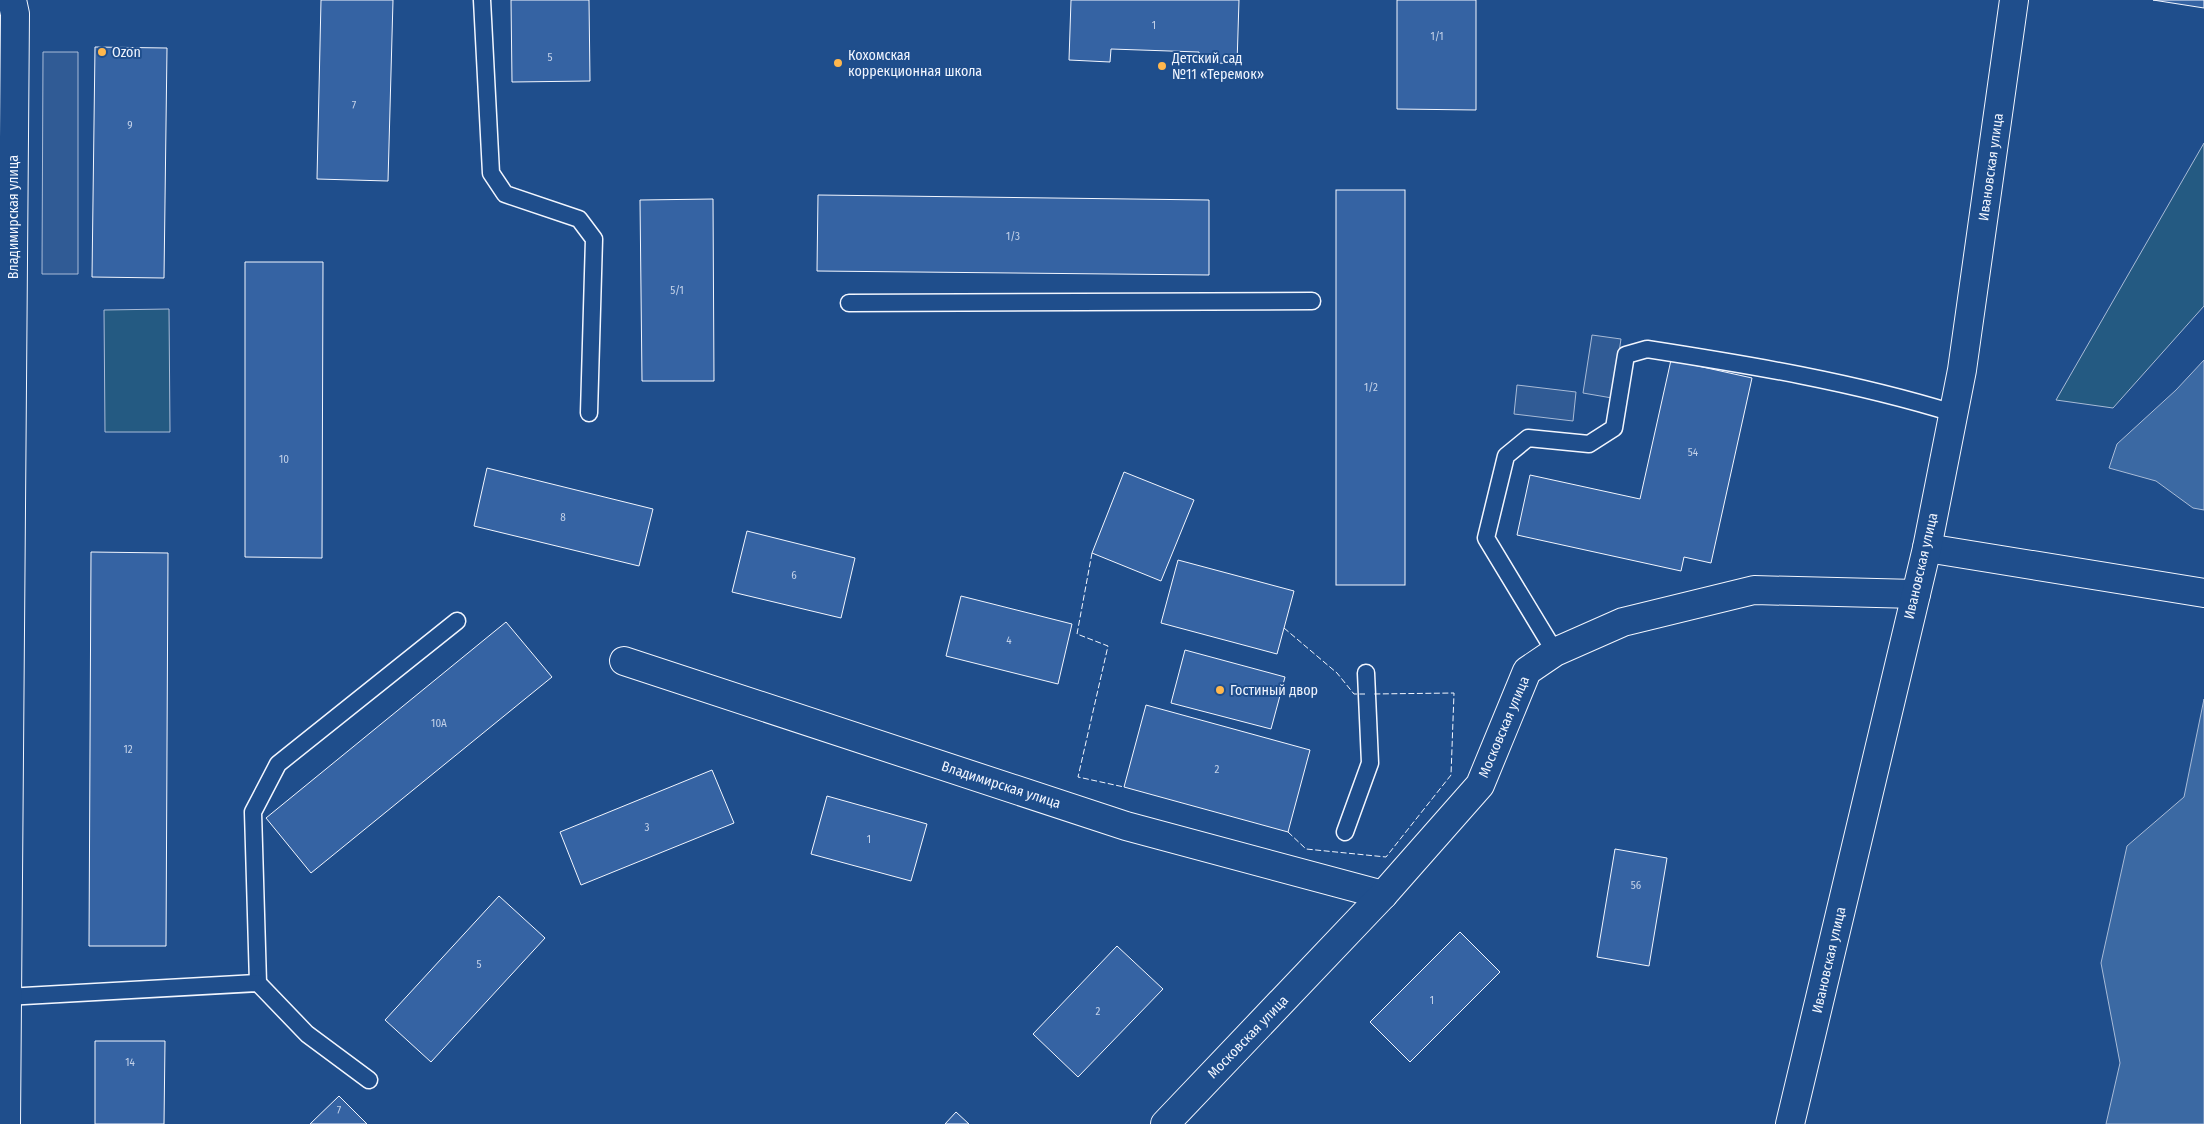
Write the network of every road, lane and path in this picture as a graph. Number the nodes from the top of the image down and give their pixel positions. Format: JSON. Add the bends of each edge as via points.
{"nodes":[{"id":1,"x":12,"y":0,"type":"edge"},
{"id":2,"x":482,"y":0,"type":"edge"},
{"id":3,"x":2014,"y":0,"type":"edge"},
{"id":4,"x":1312,"y":301,"type":"dead end"},
{"id":5,"x":849,"y":302,"type":"dead end"},
{"id":6,"x":589,"y":413,"type":"dead end"},
{"id":7,"x":1953,"y":413,"type":"junction"},
{"id":8,"x":1927,"y":548,"type":"junction"},
{"id":9,"x":2204,"y":593,"type":"edge"},
{"id":10,"x":1916,"y":594,"type":"junction"},
{"id":11,"x":457,"y":621,"type":"dead end"},
{"id":12,"x":1555,"y":652,"type":"junction"},
{"id":13,"x":624,"y":661,"type":"dead end"},
{"id":14,"x":1366,"y":673,"type":"dead end"},
{"id":15,"x":1345,"y":832,"type":"dead end"},
{"id":16,"x":1383,"y":895,"type":"junction"},
{"id":17,"x":258,"y":982,"type":"junction"},
{"id":18,"x":6,"y":997,"type":"junction"},
{"id":19,"x":369,"y":1080,"type":"dead end"},
{"id":20,"x":6,"y":1124,"type":"edge"},
{"id":21,"x":1165,"y":1124,"type":"edge"},
{"id":22,"x":1790,"y":1124,"type":"edge"}],
"edges":[{"from":1,"to":18,"type":"street","name":"Владимирская улица","via":[[15,14]]},
{"from":2,"to":6,"type":"lane","via":[[491,173],[505,194],[579,218],[594,239]]},
{"from":3,"to":7,"type":"street","name":"Ивановская улица","via":[[1962,370]]},
{"from":4,"to":5,"type":"lane"},
{"from":7,"to":8,"type":"street","name":"Ивановская улица"},
{"from":7,"to":12,"type":"lane","via":[[1787,371],[1647,349],[1626,355],[1614,428],[1589,444],[1528,438],[1506,456],[1486,538]]},
{"from":8,"to":9,"type":"street"},
{"from":8,"to":10,"type":"street","name":"Ивановская улица"},
{"from":10,"to":12,"type":"street","name":"Московская улица","via":[[1754,590],[1623,622]]},
{"from":10,"to":22,"type":"street","name":"Ивановская улица"},
{"from":11,"to":17,"type":"lane","via":[[278,764],[253,812]]},
{"from":12,"to":16,"type":"street","name":"Московская улица","via":[[1527,671],[1480,785]]},
{"from":13,"to":16,"type":"street","name":"Владимирская улица","via":[[1126,826]]},
{"from":14,"to":15,"type":"lane","via":[[1370,763]]},
{"from":16,"to":21,"type":"street","name":"Московская улица"},
{"from":17,"to":18,"type":"lane"},
{"from":17,"to":19,"type":"lane","via":[[307,1034]]},
{"from":18,"to":20,"type":"street","name":"Владимирская улица"}]}
